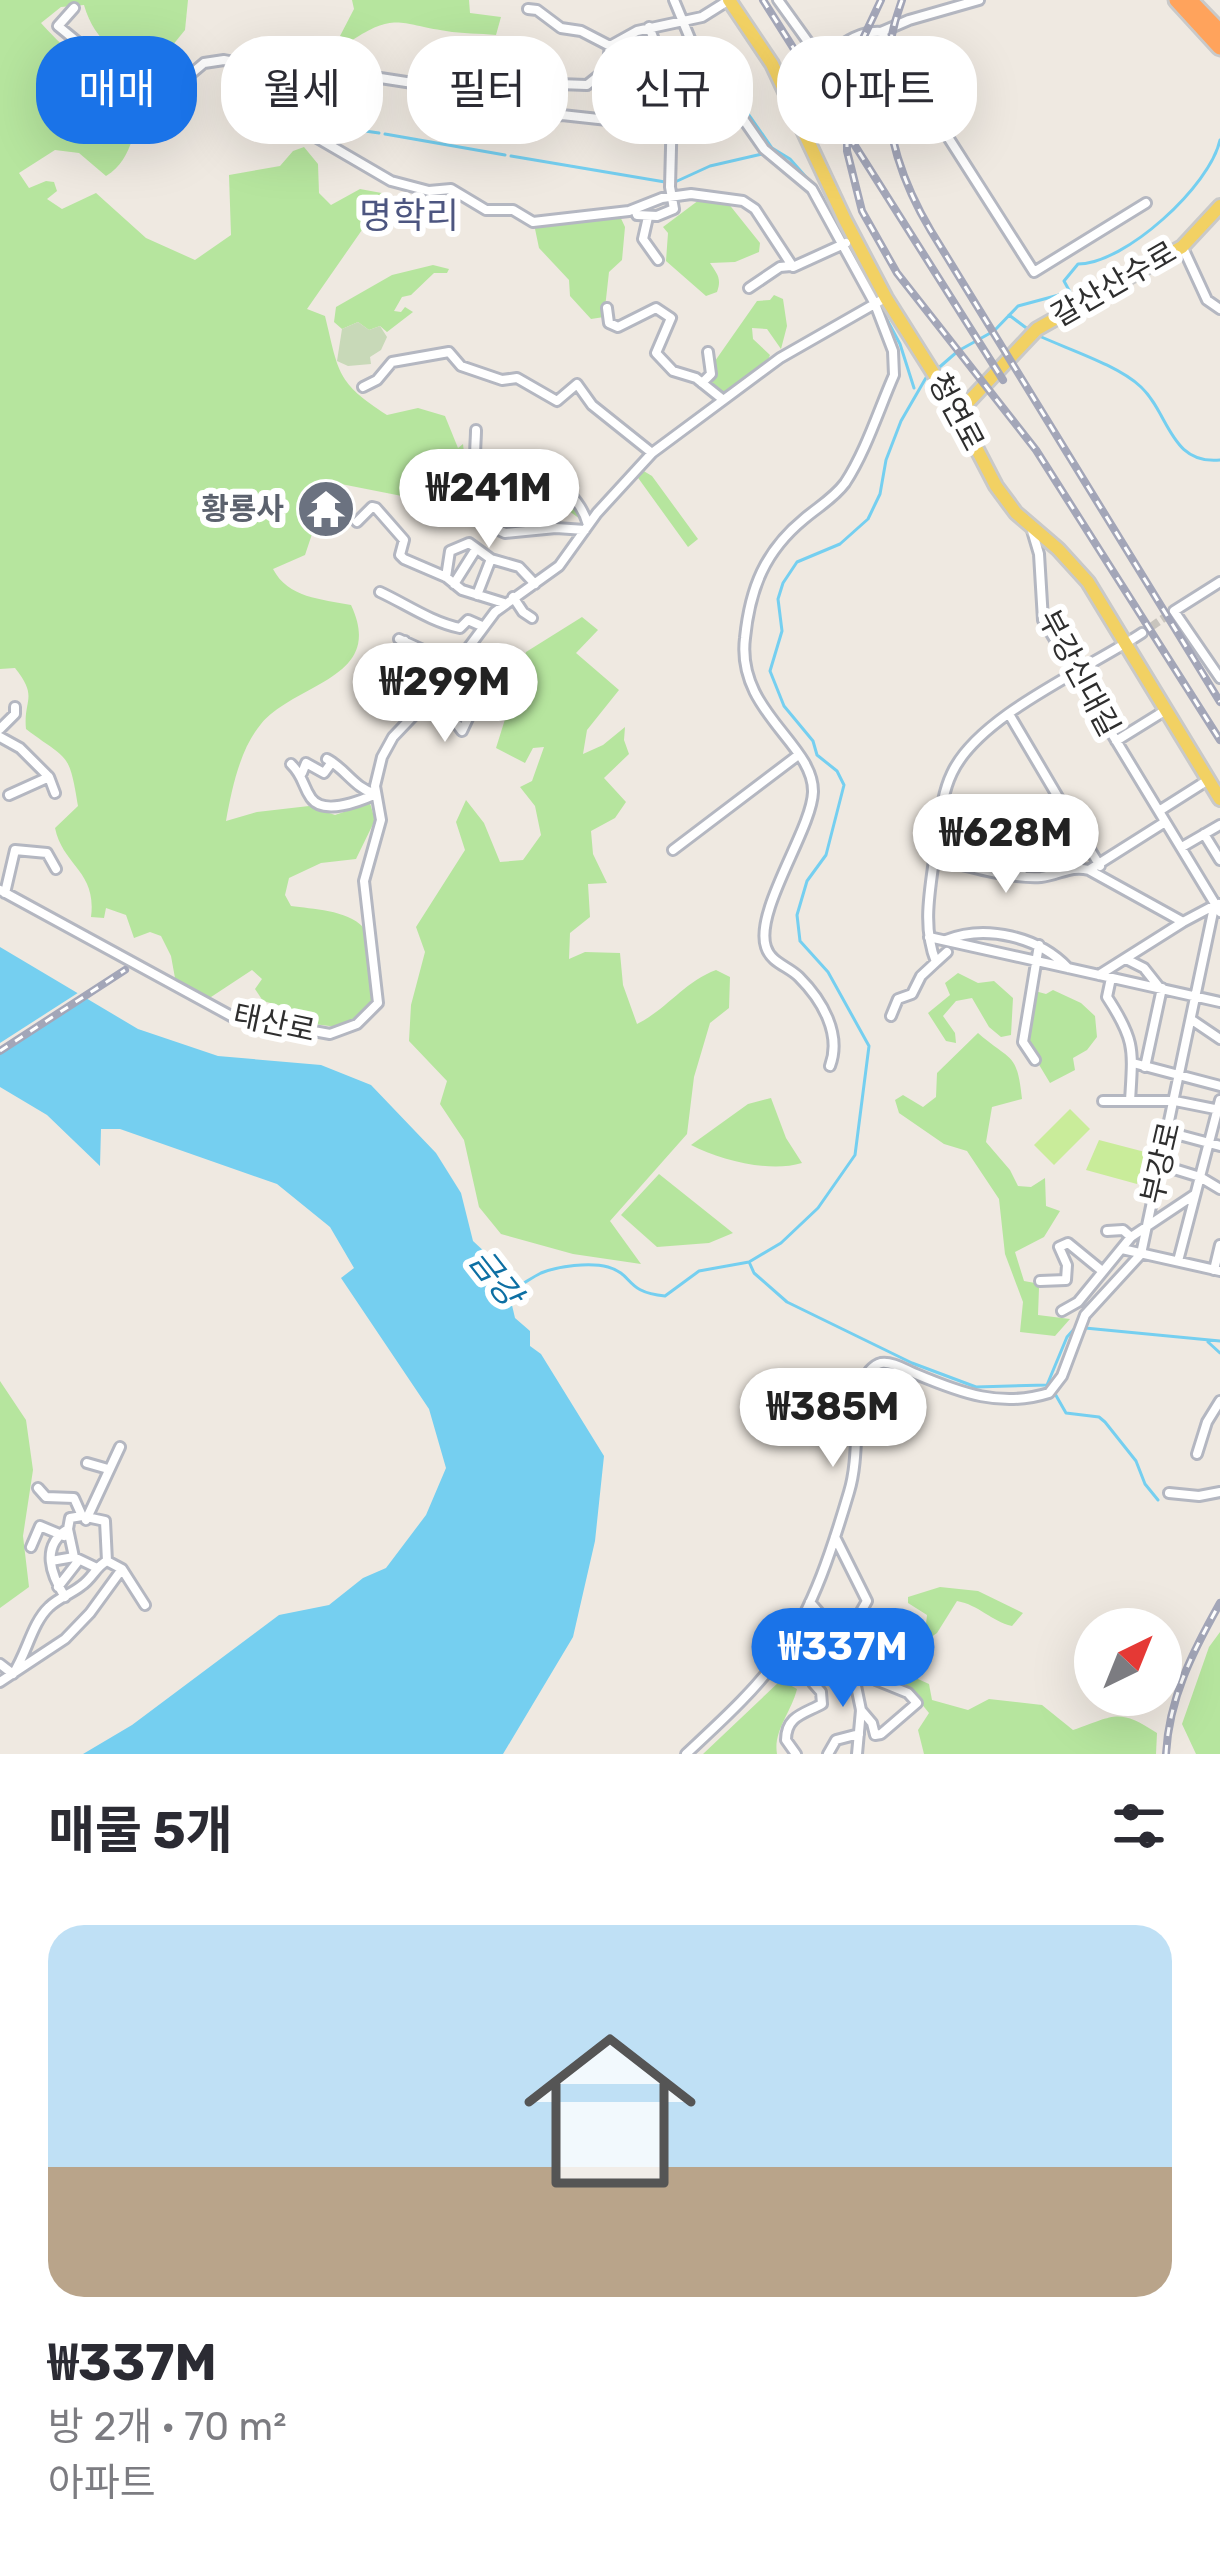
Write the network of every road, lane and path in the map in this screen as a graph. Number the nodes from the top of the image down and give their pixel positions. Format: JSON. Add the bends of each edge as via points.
{"nodes":[{"id":1,"x":674,"y":0,"type":"edge"},
{"id":2,"x":729,"y":0,"type":"edge"},
{"id":3,"x":778,"y":0,"type":"edge"},
{"id":4,"x":979,"y":0,"type":"edge"},
{"id":5,"x":1178,"y":0,"type":"edge"},
{"id":6,"x":74,"y":8,"type":"dead end"},
{"id":7,"x":528,"y":9,"type":"dead end"},
{"id":8,"x":684,"y":18,"type":"junction"},
{"id":9,"x":1208,"y":22,"type":"edge"},
{"id":10,"x":650,"y":27,"type":"junction"},
{"id":11,"x":881,"y":32,"type":"junction"},
{"id":12,"x":625,"y":36,"type":"edge"},
{"id":13,"x":653,"y":36,"type":"edge"},
{"id":14,"x":801,"y":36,"type":"edge"},
{"id":15,"x":856,"y":36,"type":"edge"},
{"id":16,"x":592,"y":37,"type":"edge"},
{"id":17,"x":221,"y":60,"type":"edge"},
{"id":18,"x":777,"y":75,"type":"edge"},
{"id":19,"x":327,"y":144,"type":"edge"},
{"id":20,"x":673,"y":144,"type":"edge"},
{"id":21,"x":807,"y":144,"type":"edge"},
{"id":22,"x":673,"y":198,"type":"junction"},
{"id":23,"x":1147,"y":203,"type":"dead end"},
{"id":24,"x":1220,"y":206,"type":"edge"},
{"id":25,"x":635,"y":209,"type":"junction"},
{"id":26,"x":648,"y":217,"type":"junction"},
{"id":27,"x":849,"y":241,"type":"junction"},
{"id":28,"x":1182,"y":247,"type":"junction"},
{"id":29,"x":658,"y":260,"type":"dead end"},
{"id":30,"x":793,"y":267,"type":"junction"},
{"id":31,"x":748,"y":289,"type":"dead end"},
{"id":32,"x":881,"y":300,"type":"junction"},
{"id":33,"x":607,"y":308,"type":"dead end"},
{"id":34,"x":1220,"y":309,"type":"edge"},
{"id":35,"x":708,"y":352,"type":"dead end"},
{"id":36,"x":702,"y":383,"type":"junction"},
{"id":37,"x":364,"y":387,"type":"dead end"},
{"id":38,"x":721,"y":398,"type":"junction"},
{"id":39,"x":957,"y":411,"type":"junction"},
{"id":40,"x":476,"y":430,"type":"dead end"},
{"id":41,"x":652,"y":453,"type":"junction"},
{"id":42,"x":448,"y":485,"type":"dead end"},
{"id":43,"x":357,"y":522,"type":"dead end"},
{"id":44,"x":1030,"y":525,"type":"junction"},
{"id":45,"x":587,"y":528,"type":"junction"},
{"id":46,"x":476,"y":549,"type":"junction"},
{"id":47,"x":491,"y":559,"type":"junction"},
{"id":48,"x":450,"y":580,"type":"junction"},
{"id":49,"x":1220,"y":582,"type":"edge"},
{"id":50,"x":535,"y":584,"type":"junction"},
{"id":51,"x":380,"y":592,"type":"dead end"},
{"id":52,"x":477,"y":595,"type":"junction"},
{"id":53,"x":508,"y":600,"type":"junction"},
{"id":54,"x":532,"y":618,"type":"dead end"},
{"id":55,"x":484,"y":627,"type":"junction"},
{"id":56,"x":1142,"y":633,"type":"tunnel mouth"},
{"id":57,"x":1125,"y":644,"type":"junction"},
{"id":58,"x":381,"y":661,"type":"dead end"},
{"id":59,"x":456,"y":664,"type":"junction"},
{"id":60,"x":1076,"y":674,"type":"junction"},
{"id":61,"x":1220,"y":678,"type":"edge"},
{"id":62,"x":434,"y":694,"type":"junction"},
{"id":63,"x":379,"y":696,"type":"dead end"},
{"id":64,"x":15,"y":707,"type":"dead end"},
{"id":65,"x":1166,"y":710,"type":"junction"},
{"id":66,"x":471,"y":712,"type":"dead end"},
{"id":67,"x":1009,"y":714,"type":"junction"},
{"id":68,"x":0,"y":733,"type":"edge"},
{"id":69,"x":1116,"y":741,"type":"junction"},
{"id":70,"x":797,"y":756,"type":"junction"},
{"id":71,"x":291,"y":764,"type":"dead end"},
{"id":72,"x":302,"y":775,"type":"junction"},
{"id":73,"x":49,"y":777,"type":"junction"},
{"id":74,"x":1208,"y":780,"type":"junction"},
{"id":75,"x":9,"y":794,"type":"dead end"},
{"id":76,"x":56,"y":794,"type":"dead end"},
{"id":77,"x":376,"y":794,"type":"junction"},
{"id":78,"x":1220,"y":800,"type":"edge"},
{"id":79,"x":1159,"y":811,"type":"junction"},
{"id":80,"x":1068,"y":814,"type":"junction"},
{"id":81,"x":1166,"y":823,"type":"junction"},
{"id":82,"x":1058,"y":824,"type":"junction"},
{"id":83,"x":1220,"y":825,"type":"edge"},
{"id":84,"x":1204,"y":834,"type":"junction"},
{"id":85,"x":1182,"y":848,"type":"junction"},
{"id":86,"x":673,"y":850,"type":"dead end"},
{"id":87,"x":935,"y":858,"type":"junction"},
{"id":88,"x":1220,"y":860,"type":"edge"},
{"id":89,"x":1100,"y":866,"type":"junction"},
{"id":90,"x":1077,"y":867,"type":"junction"},
{"id":91,"x":56,"y":869,"type":"dead end"},
{"id":92,"x":1089,"y":870,"type":"junction"},
{"id":93,"x":1021,"y":874,"type":"junction"},
{"id":94,"x":2,"y":891,"type":"edge"},
{"id":95,"x":1219,"y":907,"type":"edge"},
{"id":96,"x":1183,"y":922,"type":"junction"},
{"id":97,"x":928,"y":937,"type":"junction"},
{"id":98,"x":1012,"y":938,"type":"junction"},
{"id":99,"x":944,"y":941,"type":"junction"},
{"id":100,"x":1039,"y":945,"type":"junction"},
{"id":101,"x":947,"y":952,"type":"dead end"},
{"id":102,"x":1008,"y":956,"type":"junction"},
{"id":103,"x":1125,"y":958,"type":"junction"},
{"id":104,"x":936,"y":962,"type":"junction"},
{"id":105,"x":1035,"y":962,"type":"junction"},
{"id":106,"x":1068,"y":968,"type":"junction"},
{"id":107,"x":1099,"y":975,"type":"junction"},
{"id":108,"x":1111,"y":978,"type":"junction"},
{"id":109,"x":1161,"y":988,"type":"junction"},
{"id":110,"x":1196,"y":996,"type":"junction"},
{"id":111,"x":1220,"y":1001,"type":"edge"},
{"id":112,"x":891,"y":1016,"type":"dead end"},
{"id":113,"x":1191,"y":1019,"type":"junction"},
{"id":114,"x":1220,"y":1039,"type":"edge"},
{"id":115,"x":1035,"y":1060,"type":"dead end"},
{"id":116,"x":1132,"y":1063,"type":"junction"},
{"id":117,"x":830,"y":1066,"type":"dead end"},
{"id":118,"x":1145,"y":1066,"type":"junction"},
{"id":119,"x":1180,"y":1075,"type":"junction"},
{"id":120,"x":1220,"y":1086,"type":"edge"},
{"id":121,"x":1103,"y":1101,"type":"dead end"},
{"id":122,"x":1130,"y":1101,"type":"junction"},
{"id":123,"x":1175,"y":1101,"type":"junction"},
{"id":124,"x":1219,"y":1106,"type":"edge"},
{"id":125,"x":1168,"y":1132,"type":"junction"},
{"id":126,"x":1209,"y":1143,"type":"junction"},
{"id":127,"x":1220,"y":1146,"type":"edge"},
{"id":128,"x":1161,"y":1165,"type":"junction"},
{"id":129,"x":1200,"y":1177,"type":"junction"},
{"id":130,"x":1220,"y":1189,"type":"edge"},
{"id":131,"x":1195,"y":1195,"type":"junction"},
{"id":132,"x":1148,"y":1225,"type":"junction"},
{"id":133,"x":1107,"y":1231,"type":"dead end"},
{"id":134,"x":1131,"y":1237,"type":"junction"},
{"id":135,"x":1220,"y":1245,"type":"edge"},
{"id":136,"x":1122,"y":1249,"type":"junction"},
{"id":137,"x":1141,"y":1254,"type":"junction"},
{"id":138,"x":1178,"y":1262,"type":"junction"},
{"id":139,"x":1101,"y":1270,"type":"junction"},
{"id":140,"x":1217,"y":1270,"type":"edge"},
{"id":141,"x":1040,"y":1281,"type":"dead end"},
{"id":142,"x":1062,"y":1311,"type":"dead end"},
{"id":143,"x":1220,"y":1401,"type":"edge"},
{"id":144,"x":120,"y":1447,"type":"dead end"},
{"id":145,"x":1196,"y":1454,"type":"dead end"},
{"id":146,"x":87,"y":1463,"type":"dead end"},
{"id":147,"x":108,"y":1468,"type":"junction"},
{"id":148,"x":38,"y":1488,"type":"dead end"},
{"id":149,"x":1220,"y":1492,"type":"edge"},
{"id":150,"x":1169,"y":1493,"type":"dead end"},
{"id":151,"x":84,"y":1518,"type":"junction"},
{"id":152,"x":66,"y":1534,"type":"junction"},
{"id":153,"x":835,"y":1535,"type":"junction"},
{"id":154,"x":31,"y":1547,"type":"dead end"},
{"id":155,"x":77,"y":1558,"type":"junction"},
{"id":156,"x":51,"y":1561,"type":"junction"},
{"id":157,"x":107,"y":1561,"type":"junction"},
{"id":158,"x":98,"y":1568,"type":"junction"},
{"id":159,"x":122,"y":1569,"type":"junction"},
{"id":160,"x":58,"y":1587,"type":"junction"},
{"id":161,"x":65,"y":1597,"type":"junction"},
{"id":162,"x":809,"y":1600,"type":"junction"},
{"id":163,"x":145,"y":1605,"type":"dead end"},
{"id":164,"x":848,"y":1636,"type":"junction"},
{"id":165,"x":782,"y":1653,"type":"junction"},
{"id":166,"x":0,"y":1664,"type":"edge"},
{"id":167,"x":841,"y":1664,"type":"junction"},
{"id":168,"x":809,"y":1670,"type":"junction"},
{"id":169,"x":13,"y":1674,"type":"junction"},
{"id":170,"x":0,"y":1682,"type":"edge"},
{"id":171,"x":861,"y":1710,"type":"junction"},
{"id":172,"x":859,"y":1734,"type":"junction"},
{"id":173,"x":686,"y":1754,"type":"edge"},
{"id":174,"x":796,"y":1754,"type":"edge"},
{"id":175,"x":828,"y":1754,"type":"edge"},
{"id":176,"x":857,"y":1754,"type":"edge"}],
"edges":[{"from":1,"to":8,"type":"street"},
{"from":2,"to":8,"type":"street"},
{"from":2,"to":18,"type":"main road","name":"청연로"},
{"from":3,"to":14,"type":"street"},
{"from":4,"to":11,"type":"street"},
{"from":5,"to":9,"type":"highway"},
{"from":6,"to":17,"type":"street","via":[[58,26],[124,80],[173,88],[204,63]]},
{"from":7,"to":16,"type":"street"},
{"from":8,"to":10,"type":"street"},
{"from":8,"to":27,"type":"street","via":[[694,48],[764,148],[812,189]]},
{"from":10,"to":12,"type":"street"},
{"from":10,"to":13,"type":"street"},
{"from":11,"to":15,"type":"street"},
{"from":11,"to":23,"type":"street","via":[[1034,272]]},
{"from":19,"to":25,"type":"street","via":[[382,178],[451,189],[486,210],[513,210],[533,221]]},
{"from":20,"to":22,"type":"street"},
{"from":21,"to":27,"type":"main road","name":"청연로"},
{"from":22,"to":25,"type":"street"},
{"from":22,"to":26,"type":"street","via":[[671,213]]},
{"from":22,"to":30,"type":"street","via":[[750,205]]},
{"from":24,"to":28,"type":"main road","name":"갈산산수로"},
{"from":25,"to":26,"type":"street"},
{"from":26,"to":29,"type":"street","via":[[643,239]]},
{"from":27,"to":30,"type":"street"},
{"from":27,"to":32,"type":"main road","name":"청연로"},
{"from":28,"to":34,"type":"street","via":[[1207,300]]},
{"from":28,"to":39,"type":"main road","name":"갈산산수로","via":[[1031,335]]},
{"from":30,"to":31,"type":"street"},
{"from":32,"to":38,"type":"street","name":"태산로"},
{"from":32,"to":39,"type":"main road","name":"청연로"},
{"from":32,"to":70,"type":"street","via":[[894,374],[847,480],[775,544],[744,640],[757,700]]},
{"from":33,"to":36,"type":"street","via":[[609,323],[618,326],[656,308],[667,312],[656,353]]},
{"from":35,"to":36,"type":"street","via":[[711,374]]},
{"from":36,"to":38,"type":"street"},
{"from":37,"to":41,"type":"street","via":[[392,362],[449,352],[461,366],[517,378],[557,401],[577,384]]},
{"from":38,"to":41,"type":"street","name":"태산로"},
{"from":39,"to":44,"type":"main road","name":"청연로","via":[[996,486]]},
{"from":40,"to":45,"type":"street","via":[[479,473],[546,476],[578,502]]},
{"from":41,"to":45,"type":"street","name":"태산로"},
{"from":42,"to":45,"type":"street","via":[[448,507],[505,533]]},
{"from":43,"to":48,"type":"street","via":[[376,508],[404,541],[404,559]]},
{"from":44,"to":57,"type":"main road","name":"청연로","via":[[1075,566]]},
{"from":44,"to":60,"type":"street","name":"부강신대길","via":[[1043,620]]},
{"from":45,"to":50,"type":"street","name":"태산로","via":[[560,566]]},
{"from":46,"to":47,"type":"street"},
{"from":46,"to":48,"type":"street"},
{"from":46,"to":48,"type":"street","via":[[463,543],[450,550]]},
{"from":47,"to":50,"type":"street","via":[[515,564]]},
{"from":47,"to":52,"type":"street"},
{"from":48,"to":52,"type":"street"},
{"from":49,"to":61,"type":"street","via":[[1174,611]]},
{"from":50,"to":53,"type":"street","name":"태산로"},
{"from":51,"to":55,"type":"street","via":[[437,621]]},
{"from":52,"to":53,"type":"street"},
{"from":53,"to":54,"type":"street"},
{"from":53,"to":55,"type":"street","name":"태산로"},
{"from":55,"to":59,"type":"street","name":"태산로"},
{"from":56,"to":57,"type":"street"},
{"from":57,"to":60,"type":"street"},
{"from":57,"to":65,"type":"main road","name":"청연로"},
{"from":58,"to":59,"type":"street","via":[[402,640]]},
{"from":59,"to":62,"type":"street","name":"태산로"},
{"from":60,"to":67,"type":"street"},
{"from":60,"to":69,"type":"street","name":"부강신대길"},
{"from":62,"to":63,"type":"street","via":[[408,680],[377,686]]},
{"from":62,"to":66,"type":"street","via":[[463,731]]},
{"from":62,"to":77,"type":"street","name":"태산로","via":[[388,745]]},
{"from":64,"to":68,"type":"street"},
{"from":65,"to":69,"type":"street"},
{"from":65,"to":74,"type":"main road","name":"청연로"},
{"from":67,"to":80,"type":"street"},
{"from":67,"to":87,"type":"street","via":[[971,742],[952,772]]},
{"from":68,"to":73,"type":"street"},
{"from":69,"to":79,"type":"street","name":"부강신대길"},
{"from":70,"to":86,"type":"street"},
{"from":70,"to":117,"type":"street","via":[[812,774],[813,795],[763,942],[825,1012],[835,1052]]},
{"from":71,"to":72,"type":"street"},
{"from":72,"to":77,"type":"street","via":[[320,805]]},
{"from":72,"to":77,"type":"street","via":[[306,764],[324,772],[330,761]]},
{"from":73,"to":75,"type":"street"},
{"from":73,"to":76,"type":"street"},
{"from":74,"to":78,"type":"main road","name":"청연로"},
{"from":74,"to":79,"type":"street"},
{"from":77,"to":94,"type":"street","name":"태산로","via":[[380,820],[364,881],[378,1003],[342,1033],[213,1009]]},
{"from":79,"to":81,"type":"street","name":"부강신대길"},
{"from":80,"to":82,"type":"street"},
{"from":80,"to":89,"type":"street"},
{"from":81,"to":85,"type":"street","name":"부강신대길"},
{"from":81,"to":89,"type":"street"},
{"from":82,"to":90,"type":"street","via":[[1053,837]]},
{"from":82,"to":93,"type":"street","via":[[1033,835]]},
{"from":83,"to":84,"type":"street"},
{"from":84,"to":85,"type":"street"},
{"from":84,"to":88,"type":"street"},
{"from":85,"to":95,"type":"street","name":"부강신대길"},
{"from":87,"to":93,"type":"street"},
{"from":87,"to":97,"type":"street"},
{"from":89,"to":92,"type":"street"},
{"from":90,"to":92,"type":"street"},
{"from":90,"to":93,"type":"street","via":[[1038,878]]},
{"from":91,"to":94,"type":"street","via":[[47,853],[15,850]]},
{"from":92,"to":96,"type":"street"},
{"from":95,"to":96,"type":"street"},
{"from":95,"to":110,"type":"street","name":"부강로"},
{"from":96,"to":103,"type":"street"},
{"from":97,"to":99,"type":"street"},
{"from":97,"to":104,"type":"street"},
{"from":98,"to":99,"type":"street","via":[[978,932]]},
{"from":98,"to":100,"type":"street"},
{"from":98,"to":102,"type":"street"},
{"from":99,"to":102,"type":"street"},
{"from":100,"to":105,"type":"street"},
{"from":100,"to":106,"type":"street"},
{"from":101,"to":104,"type":"street"},
{"from":102,"to":105,"type":"street"},
{"from":103,"to":107,"type":"street"},
{"from":103,"to":109,"type":"street"},
{"from":104,"to":112,"type":"street"},
{"from":105,"to":106,"type":"street"},
{"from":105,"to":115,"type":"street","via":[[1023,1042]]},
{"from":106,"to":107,"type":"street"},
{"from":107,"to":108,"type":"street"},
{"from":108,"to":109,"type":"street"},
{"from":108,"to":116,"type":"street","via":[[1107,997],[1130,1033]]},
{"from":109,"to":110,"type":"street"},
{"from":109,"to":118,"type":"street"},
{"from":110,"to":111,"type":"street"},
{"from":110,"to":113,"type":"street","name":"부강로"},
{"from":113,"to":114,"type":"street"},
{"from":113,"to":119,"type":"street","name":"부강로"},
{"from":116,"to":118,"type":"street"},
{"from":116,"to":122,"type":"street","name":"부강로"},
{"from":118,"to":119,"type":"street"},
{"from":119,"to":120,"type":"street"},
{"from":119,"to":123,"type":"street","name":"부강로"},
{"from":121,"to":122,"type":"street","name":"부강로"},
{"from":122,"to":123,"type":"street","name":"부강로"},
{"from":123,"to":124,"type":"street"},
{"from":123,"to":125,"type":"street","name":"부강로"},
{"from":124,"to":126,"type":"street"},
{"from":125,"to":126,"type":"street"},
{"from":125,"to":128,"type":"street","name":"부강로"},
{"from":126,"to":127,"type":"street"},
{"from":126,"to":129,"type":"street"},
{"from":128,"to":129,"type":"street"},
{"from":128,"to":132,"type":"street","name":"부강로"},
{"from":129,"to":130,"type":"street"},
{"from":129,"to":131,"type":"street"},
{"from":131,"to":132,"type":"street"},
{"from":131,"to":138,"type":"street"},
{"from":132,"to":134,"type":"street","name":"부강로"},
{"from":132,"to":137,"type":"street","name":"부강로"},
{"from":133,"to":134,"type":"street","name":"부강로"},
{"from":134,"to":136,"type":"street"},
{"from":135,"to":140,"type":"street"},
{"from":136,"to":137,"type":"street"},
{"from":136,"to":139,"type":"street"},
{"from":137,"to":138,"type":"street"},
{"from":137,"to":153,"type":"street","via":[[1081,1323],[1052,1391],[988,1400],[897,1366],[874,1367],[862,1384],[858,1454]]},
{"from":138,"to":140,"type":"street"},
{"from":139,"to":141,"type":"street","via":[[1068,1243],[1059,1247],[1066,1280]]},
{"from":139,"to":142,"type":"street"},
{"from":143,"to":145,"type":"street"},
{"from":144,"to":147,"type":"street"},
{"from":146,"to":147,"type":"street"},
{"from":147,"to":151,"type":"street"},
{"from":148,"to":151,"type":"street","via":[[44,1502],[74,1498]]},
{"from":149,"to":150,"type":"street"},
{"from":151,"to":152,"type":"street","via":[[70,1518]]},
{"from":151,"to":157,"type":"street","via":[[105,1521]]},
{"from":152,"to":154,"type":"street","via":[[40,1526]]},
{"from":152,"to":155,"type":"street"},
{"from":152,"to":156,"type":"street","via":[[53,1543]]},
{"from":153,"to":162,"type":"street"},
{"from":153,"to":164,"type":"street","via":[[867,1600]]},
{"from":155,"to":156,"type":"street"},
{"from":155,"to":158,"type":"street"},
{"from":155,"to":160,"type":"street"},
{"from":156,"to":160,"type":"street"},
{"from":157,"to":158,"type":"street"},
{"from":157,"to":159,"type":"street"},
{"from":158,"to":161,"type":"street"},
{"from":159,"to":163,"type":"street"},
{"from":159,"to":169,"type":"street","via":[[81,1624]]},
{"from":160,"to":161,"type":"street"},
{"from":161,"to":169,"type":"street","via":[[36,1622]]},
{"from":162,"to":164,"type":"street"},
{"from":162,"to":165,"type":"street"},
{"from":164,"to":167,"type":"street"},
{"from":164,"to":171,"type":"street","via":[[876,1680],[916,1702],[881,1735]]},
{"from":165,"to":168,"type":"street"},
{"from":165,"to":173,"type":"street"},
{"from":166,"to":169,"type":"street"},
{"from":167,"to":168,"type":"street"},
{"from":167,"to":171,"type":"street","via":[[855,1681]]},
{"from":168,"to":174,"type":"street","via":[[822,1704],[787,1727],[785,1740]]},
{"from":169,"to":170,"type":"street"},
{"from":171,"to":172,"type":"street"},
{"from":172,"to":175,"type":"street","via":[[836,1740]]},
{"from":172,"to":176,"type":"street"}]}
